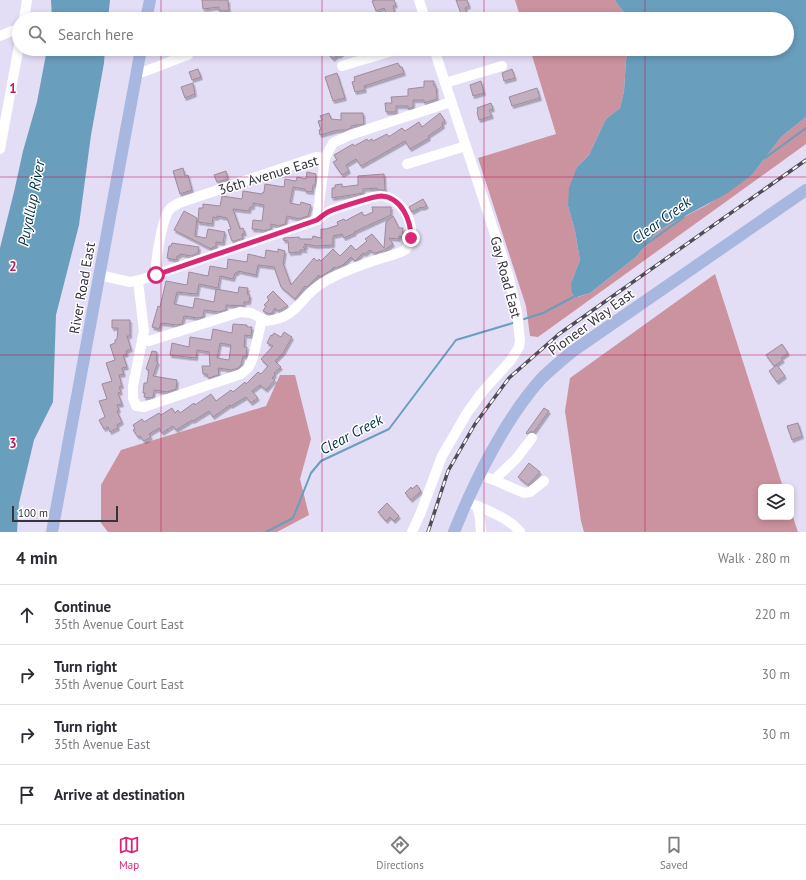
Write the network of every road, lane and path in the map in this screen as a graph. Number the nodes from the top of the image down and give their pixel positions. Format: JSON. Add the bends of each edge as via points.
{"nodes":[{"id":1,"x":28,"y":0,"type":"edge"},
{"id":2,"x":150,"y":0,"type":"edge"},
{"id":3,"x":419,"y":0,"type":"edge"},
{"id":4,"x":25,"y":12,"type":"edge"},
{"id":5,"x":147,"y":12,"type":"edge"},
{"id":6,"x":422,"y":12,"type":"edge"},
{"id":7,"x":12,"y":31,"type":"edge"},
{"id":8,"x":0,"y":36,"type":"edge"},
{"id":9,"x":17,"y":56,"type":"edge"},
{"id":10,"x":140,"y":56,"type":"edge"},
{"id":11,"x":185,"y":56,"type":"edge"},
{"id":12,"x":376,"y":56,"type":"edge"},
{"id":13,"x":436,"y":56,"type":"edge"},
{"id":14,"x":342,"y":66,"type":"dead end"},
{"id":15,"x":502,"y":66,"type":"dead end"},
{"id":16,"x":136,"y":74,"type":"junction"},
{"id":17,"x":445,"y":83,"type":"junction"},
{"id":18,"x":451,"y":102,"type":"junction"},
{"id":19,"x":466,"y":146,"type":"junction"},
{"id":20,"x":0,"y":149,"type":"edge"},
{"id":21,"x":325,"y":158,"type":"junction"},
{"id":22,"x":407,"y":164,"type":"dead end"},
{"id":23,"x":806,"y":190,"type":"edge"},
{"id":24,"x":317,"y":220,"type":"junction"},
{"id":25,"x":100,"y":275,"type":"junction"},
{"id":26,"x":156,"y":275,"type":"junction"},
{"id":27,"x":138,"y":281,"type":"junction"},
{"id":28,"x":262,"y":319,"type":"junction"},
{"id":29,"x":142,"y":340,"type":"junction"},
{"id":30,"x":532,"y":438,"type":"dead end"},
{"id":31,"x":480,"y":475,"type":"junction"},
{"id":32,"x":494,"y":480,"type":"junction"},
{"id":33,"x":544,"y":481,"type":"dead end"},
{"id":34,"x":472,"y":504,"type":"junction"},
{"id":35,"x":52,"y":532,"type":"edge"},
{"id":36,"x":412,"y":532,"type":"edge"},
{"id":37,"x":454,"y":532,"type":"edge"},
{"id":38,"x":481,"y":532,"type":"edge"},
{"id":39,"x":520,"y":532,"type":"edge"}],
"edges":[{"from":1,"to":4,"type":"street"},
{"from":2,"to":5,"type":"main road"},
{"from":3,"to":6,"type":"street"},
{"from":7,"to":8,"type":"street"},
{"from":9,"to":20,"type":"street"},
{"from":10,"to":16,"type":"main road","name":"River Road East"},
{"from":11,"to":16,"type":"street"},
{"from":12,"to":14,"type":"street"},
{"from":13,"to":17,"type":"street","name":"Gay Road East"},
{"from":15,"to":17,"type":"street"},
{"from":16,"to":25,"type":"main road","name":"River Road East"},
{"from":17,"to":18,"type":"street","name":"Gay Road East"},
{"from":18,"to":19,"type":"street","name":"Gay Road East"},
{"from":18,"to":21,"type":"street","name":"36th Avenue East","via":[[344,138],[333,143]]},
{"from":19,"to":22,"type":"street"},
{"from":19,"to":36,"type":"street","name":"Gay Road East","via":[[508,274],[517,312],[520,341],[511,360],[483,390],[467,413],[442,456]]},
{"from":21,"to":24,"type":"street"},
{"from":21,"to":26,"type":"street","name":"36th Avenue East","via":[[316,157],[171,208],[159,247]]},
{"from":23,"to":31,"type":"main road","name":"Pioneer Way East","via":[[573,351],[550,370],[514,415]]},
{"from":24,"to":26,"type":"street"},
{"from":24,"to":28,"type":"street","via":[[330,211],[381,196],[395,202],[404,211],[408,218],[411,238],[405,250],[323,282],[288,315],[272,321]]},
{"from":25,"to":27,"type":"street","via":[[130,282]]},
{"from":25,"to":35,"type":"main road","name":"River Road East"},
{"from":26,"to":27,"type":"street"},
{"from":27,"to":29,"type":"street","via":[[144,331]]},
{"from":28,"to":29,"type":"street","via":[[246,312],[235,313],[149,341]]},
{"from":28,"to":29,"type":"street","via":[[251,364],[241,374],[144,407],[136,406],[132,393]]},
{"from":30,"to":32,"type":"street","via":[[516,459]]},
{"from":31,"to":32,"type":"street"},
{"from":31,"to":34,"type":"main road","name":"Pioneer Way East"},
{"from":32,"to":33,"type":"street","via":[[524,493],[530,492]]},
{"from":34,"to":37,"type":"main road","name":"Pioneer Way East"},
{"from":34,"to":38,"type":"street","via":[[480,519]]},
{"from":34,"to":39,"type":"street","via":[[507,521]]}]}
